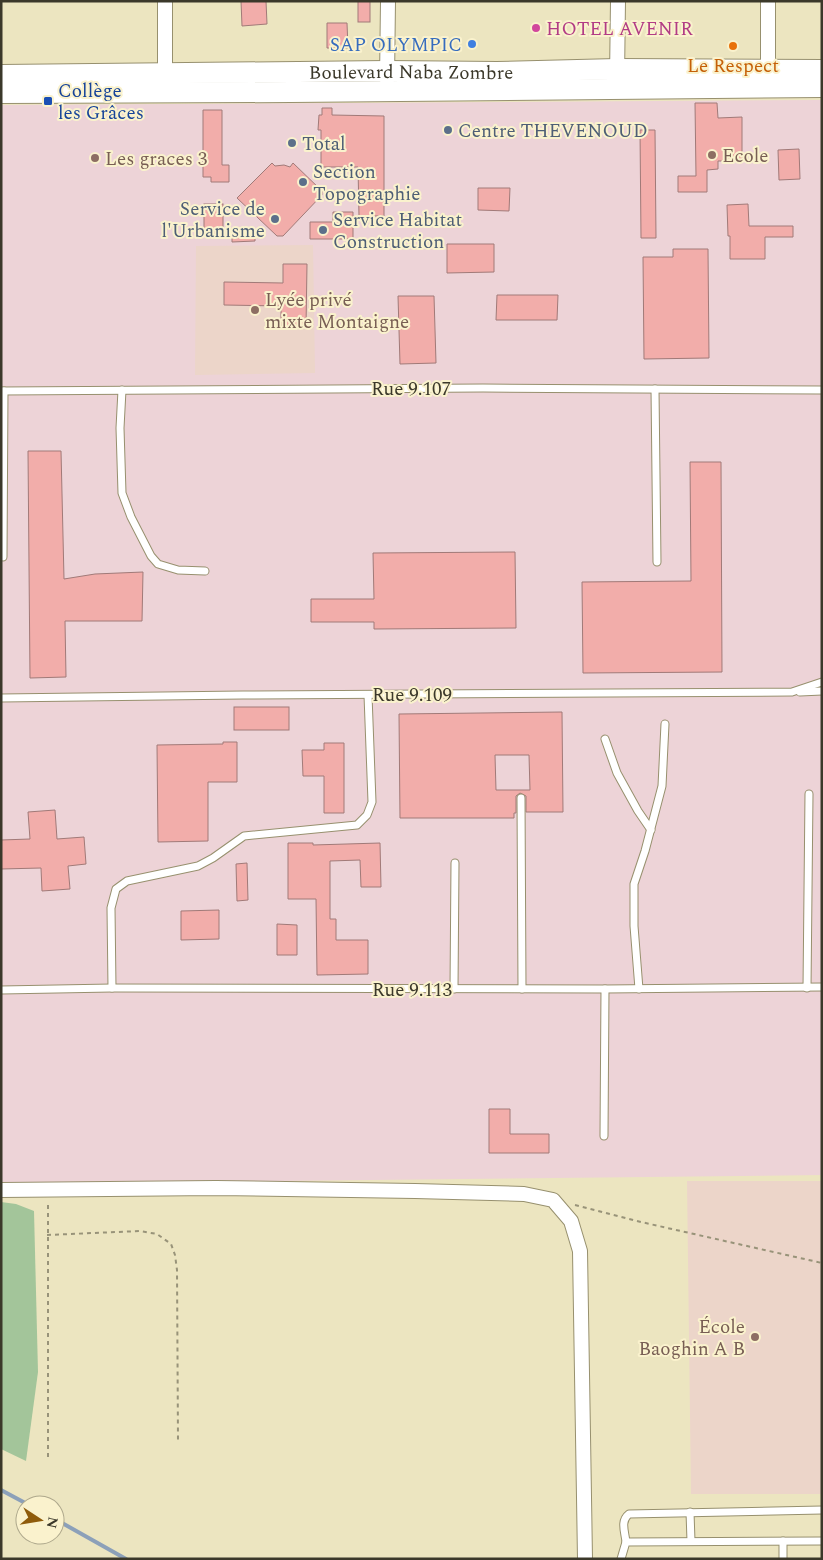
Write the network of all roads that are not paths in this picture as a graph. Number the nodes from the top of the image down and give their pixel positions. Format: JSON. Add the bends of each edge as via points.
{"nodes":[{"id":1,"x":165,"y":1,"type":"edge"},
{"id":2,"x":388,"y":1,"type":"edge"},
{"id":3,"x":618,"y":1,"type":"edge"},
{"id":4,"x":768,"y":1,"type":"edge"},
{"id":5,"x":617,"y":69,"type":"junction"},
{"id":6,"x":768,"y":70,"type":"junction"},
{"id":7,"x":822,"y":70,"type":"edge"},
{"id":8,"x":387,"y":71,"type":"junction"},
{"id":9,"x":165,"y":74,"type":"junction"},
{"id":10,"x":1,"y":75,"type":"edge"},
{"id":11,"x":822,"y":87,"type":"edge"},
{"id":12,"x":618,"y":89,"type":"junction"},
{"id":13,"x":387,"y":91,"type":"junction"},
{"id":14,"x":1,"y":93,"type":"edge"},
{"id":15,"x":655,"y":389,"type":"junction"},
{"id":16,"x":122,"y":390,"type":"junction"},
{"id":17,"x":822,"y":390,"type":"edge"},
{"id":18,"x":2,"y":391,"type":"edge"},
{"id":19,"x":2,"y":557,"type":"dead end"},
{"id":20,"x":657,"y":562,"type":"dead end"},
{"id":21,"x":205,"y":571,"type":"dead end"},
{"id":22,"x":822,"y":682,"type":"edge"},
{"id":23,"x":822,"y":691,"type":"edge"},
{"id":24,"x":792,"y":692,"type":"junction"},
{"id":25,"x":368,"y":695,"type":"junction"},
{"id":26,"x":1,"y":698,"type":"edge"},
{"id":27,"x":665,"y":724,"type":"dead end"},
{"id":28,"x":605,"y":739,"type":"dead end"},
{"id":29,"x":809,"y":794,"type":"dead end"},
{"id":30,"x":521,"y":798,"type":"dead end"},
{"id":31,"x":650,"y":830,"type":"junction"},
{"id":32,"x":455,"y":863,"type":"dead end"},
{"id":33,"x":822,"y":987,"type":"edge"},
{"id":34,"x":112,"y":988,"type":"junction"},
{"id":35,"x":807,"y":988,"type":"junction"},
{"id":36,"x":454,"y":989,"type":"junction"},
{"id":37,"x":522,"y":989,"type":"junction"},
{"id":38,"x":605,"y":989,"type":"junction"},
{"id":39,"x":639,"y":989,"type":"junction"},
{"id":40,"x":1,"y":990,"type":"edge"},
{"id":41,"x":604,"y":1136,"type":"dead end"},
{"id":42,"x":1,"y":1190,"type":"edge"},
{"id":43,"x":822,"y":1510,"type":"edge"},
{"id":44,"x":690,"y":1512,"type":"junction"},
{"id":45,"x":690,"y":1541,"type":"junction"},
{"id":46,"x":783,"y":1541,"type":"junction"},
{"id":47,"x":822,"y":1541,"type":"edge"},
{"id":48,"x":626,"y":1542,"type":"junction"},
{"id":49,"x":585,"y":1559,"type":"edge"},
{"id":50,"x":621,"y":1559,"type":"edge"},
{"id":51,"x":783,"y":1559,"type":"edge"}],
"edges":[{"from":1,"to":9,"type":"street"},
{"from":2,"to":8,"type":"street"},
{"from":3,"to":5,"type":"street"},
{"from":4,"to":6,"type":"street"},
{"from":5,"to":6,"type":"main road","name":"Boulevard Naba Zombre"},
{"from":5,"to":8,"type":"main road","name":"Boulevard Naba Zombre"},
{"from":5,"to":12,"type":"street"},
{"from":6,"to":7,"type":"main road","name":"Boulevard Naba Zombre"},
{"from":8,"to":9,"type":"main road","name":"Boulevard Naba Zombre"},
{"from":8,"to":13,"type":"street"},
{"from":9,"to":10,"type":"main road","name":"Boulevard Naba Zombre"},
{"from":11,"to":12,"type":"main road","name":"Boulevard Naba Zombre"},
{"from":12,"to":13,"type":"main road","name":"Boulevard Naba Zombre"},
{"from":13,"to":14,"type":"main road","name":"Boulevard Naba Zombre"},
{"from":15,"to":16,"type":"lane","name":"Rue 9.107"},
{"from":15,"to":17,"type":"lane","name":"Rue 9.107"},
{"from":15,"to":20,"type":"lane"},
{"from":16,"to":18,"type":"lane","name":"Rue 9.107"},
{"from":16,"to":21,"type":"lane","via":[[122,492],[130,517],[158,564],[178,570]]},
{"from":18,"to":19,"type":"lane"},
{"from":22,"to":24,"type":"lane","name":"Rue 9.109"},
{"from":23,"to":24,"type":"lane"},
{"from":24,"to":25,"type":"lane","name":"Rue 9.109"},
{"from":25,"to":26,"type":"lane","name":"Rue 9.109"},
{"from":25,"to":34,"type":"lane","via":[[372,802],[367,816],[357,826],[244,836],[198,866],[127,881],[116,889],[111,908]]},
{"from":27,"to":31,"type":"lane","via":[[662,786]]},
{"from":28,"to":31,"type":"lane","via":[[617,773]]},
{"from":29,"to":35,"type":"lane"},
{"from":30,"to":37,"type":"lane"},
{"from":31,"to":39,"type":"lane","via":[[634,884]]},
{"from":32,"to":36,"type":"lane"},
{"from":33,"to":35,"type":"lane","name":"Rue 9.113"},
{"from":34,"to":36,"type":"lane","name":"Rue 9.113"},
{"from":34,"to":40,"type":"lane","name":"Rue 9.113"},
{"from":35,"to":39,"type":"lane","name":"Rue 9.113"},
{"from":36,"to":37,"type":"lane","name":"Rue 9.113"},
{"from":37,"to":38,"type":"lane","name":"Rue 9.113"},
{"from":38,"to":39,"type":"lane","name":"Rue 9.113"},
{"from":38,"to":41,"type":"lane"},
{"from":42,"to":49,"type":"street","via":[[216,1188],[415,1191],[524,1194],[553,1200],[572,1221],[580,1251]]},
{"from":43,"to":44,"type":"lane"},
{"from":44,"to":45,"type":"lane"},
{"from":44,"to":48,"type":"lane","via":[[629,1514],[623,1523]]},
{"from":45,"to":46,"type":"lane"},
{"from":45,"to":48,"type":"lane"},
{"from":46,"to":47,"type":"lane"},
{"from":46,"to":51,"type":"lane"},
{"from":48,"to":50,"type":"lane"}]}
